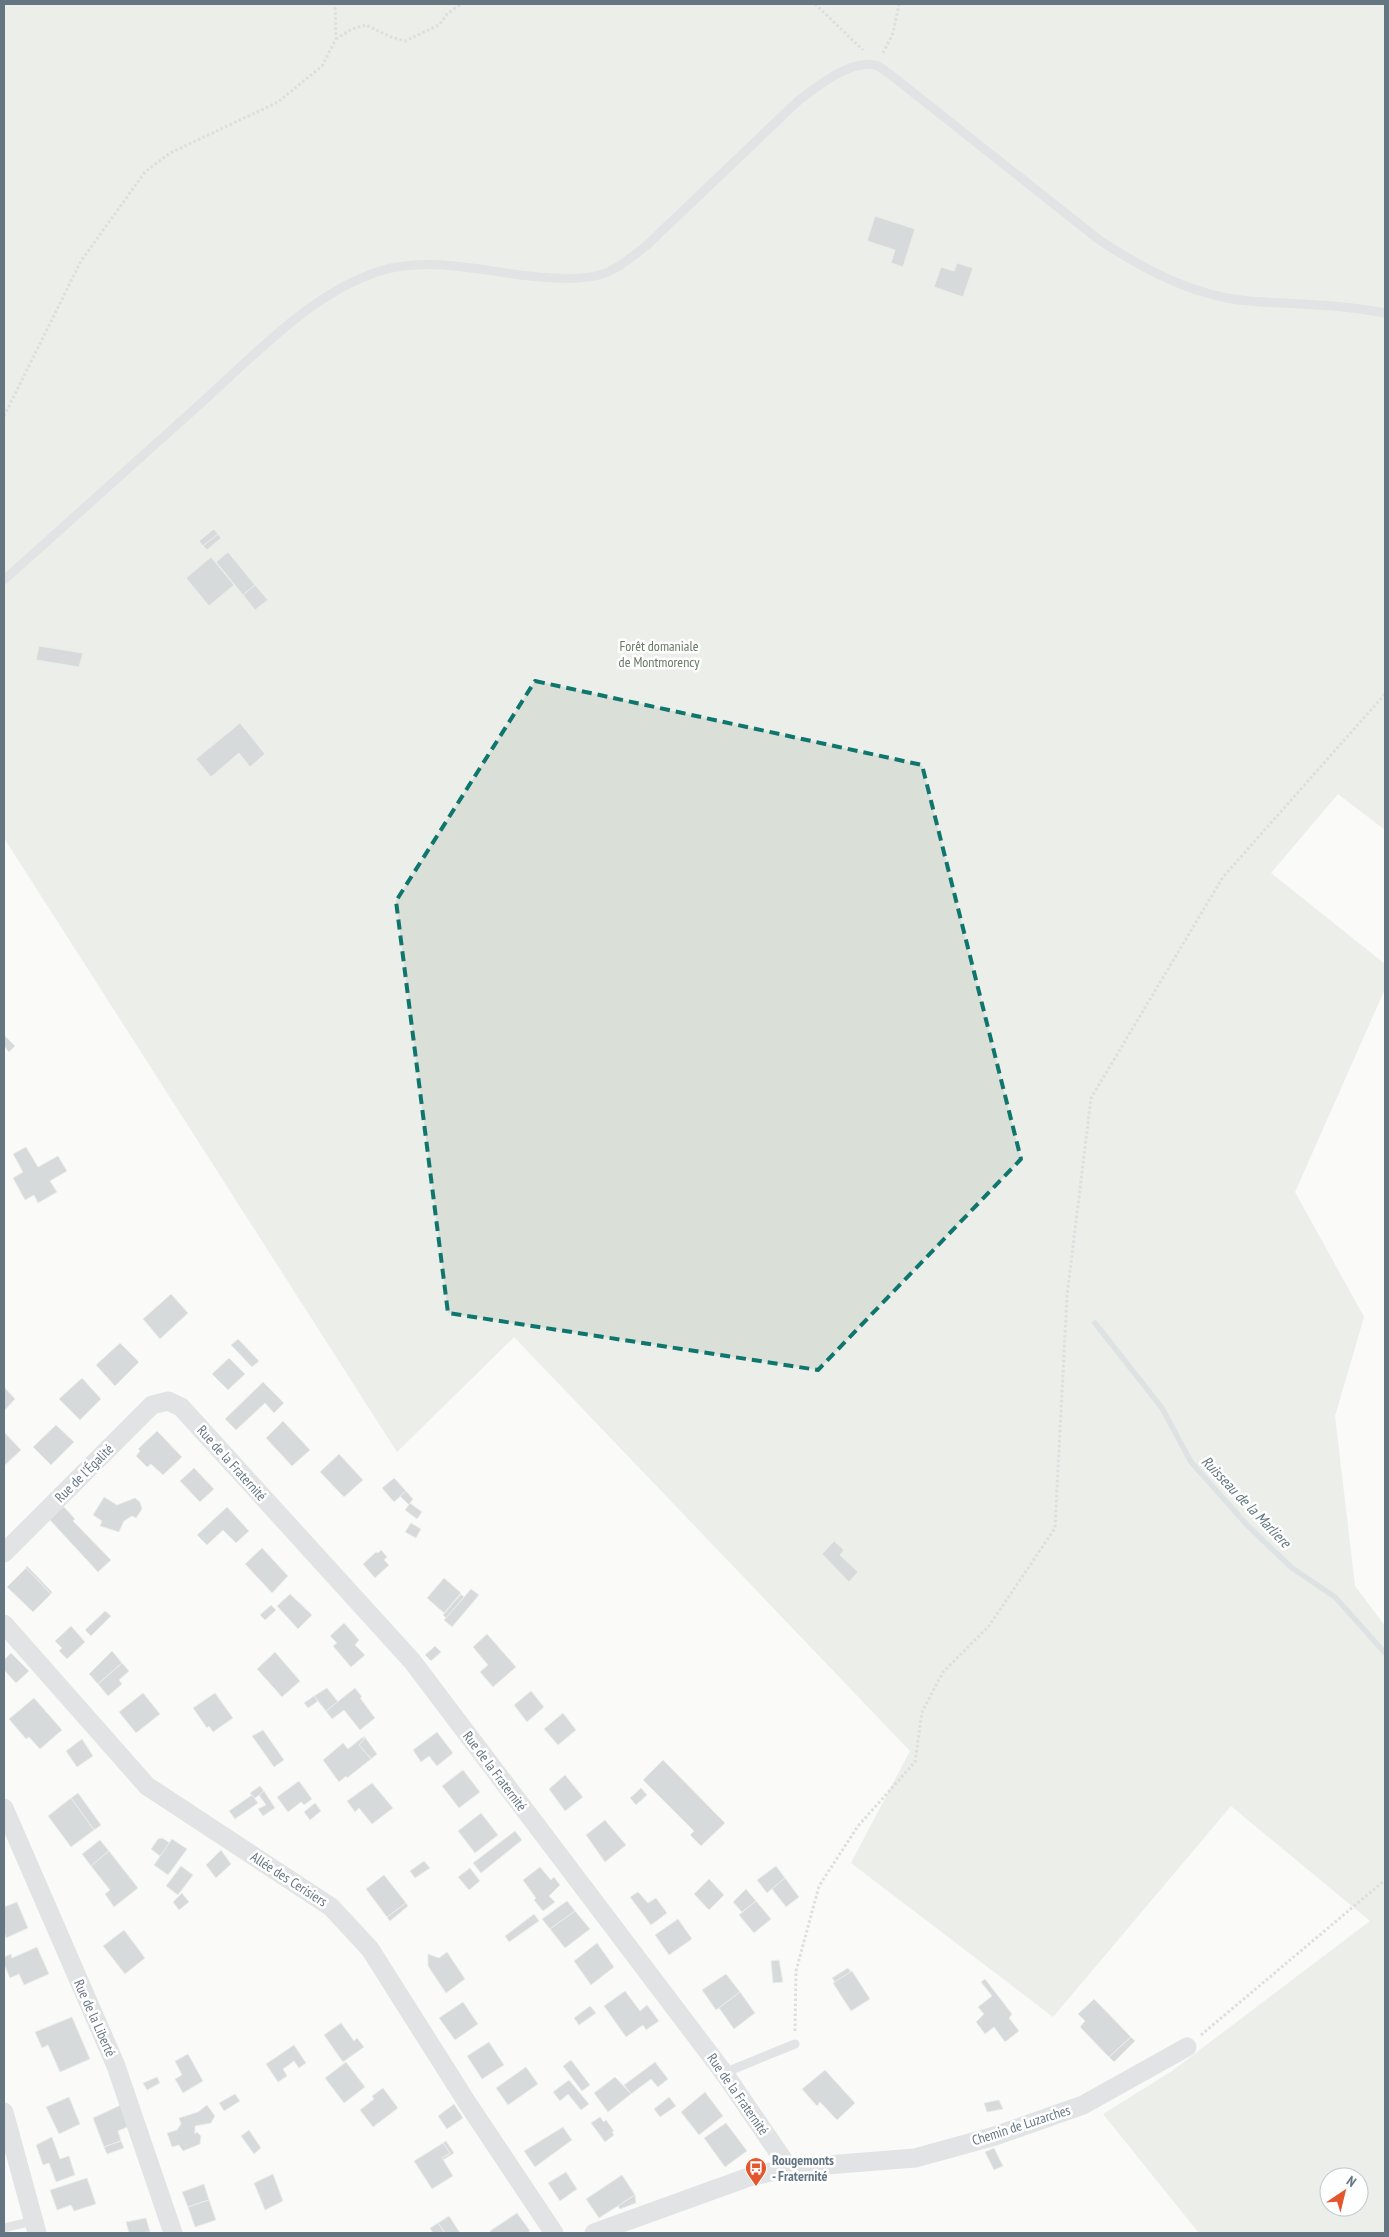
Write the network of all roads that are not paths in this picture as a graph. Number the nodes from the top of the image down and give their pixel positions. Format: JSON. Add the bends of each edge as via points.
{"nodes":[{"id":1,"x":1385,"y":313,"type":"edge"},
{"id":2,"x":4,"y":580,"type":"edge"},
{"id":3,"x":168,"y":1401,"type":"joint"},
{"id":4,"x":4,"y":1553,"type":"edge"},
{"id":5,"x":4,"y":1624,"type":"edge"},
{"id":6,"x":4,"y":1808,"type":"edge"},
{"id":7,"x":795,"y":2044,"type":"road end"},
{"id":8,"x":1187,"y":2047,"type":"road end"},
{"id":9,"x":724,"y":2073,"type":"junction"},
{"id":10,"x":4,"y":2112,"type":"edge"},
{"id":11,"x":6,"y":2130,"type":"edge"},
{"id":12,"x":789,"y":2168,"type":"junction"},
{"id":13,"x":35,"y":2227,"type":"edge"},
{"id":14,"x":4,"y":2228,"type":"edge"},
{"id":15,"x":173,"y":2233,"type":"edge"},
{"id":16,"x":554,"y":2233,"type":"edge"},
{"id":17,"x":594,"y":2233,"type":"edge"}],
"edges":[{"from":1,"to":2,"type":"lane","via":[[1222,297],[1183,285],[1132,262],[1098,239],[876,65],[862,64],[821,83],[798,101],[646,246],[608,272],[594,277],[536,278],[448,266],[408,265],[380,271],[343,286],[285,328]]},
{"from":3,"to":4,"type":"street","name":"Rue de l'Égalité","via":[[152,1406]]},
{"from":3,"to":9,"type":"street","name":"Rue de la Fraternité","via":[[181,1407],[412,1661]]},
{"from":5,"to":16,"type":"street","name":"Allée des Cerisiers","via":[[147,1786],[331,1907],[370,1948]]},
{"from":6,"to":15,"type":"street","name":"Rue de la Liberté","via":[[116,2066]]},
{"from":7,"to":9,"type":"lane"},
{"from":8,"to":12,"type":"street","name":"Chemin de Luzarches","via":[[1083,2105],[995,2136],[916,2158]]},
{"from":9,"to":12,"type":"street","name":"Rue de la Fraternité"},
{"from":10,"to":11,"type":"street"},
{"from":11,"to":13,"type":"street"},
{"from":12,"to":17,"type":"street","name":"Chemin de Luzarches","via":[[749,2177]]},
{"from":13,"to":14,"type":"lane"}]}
